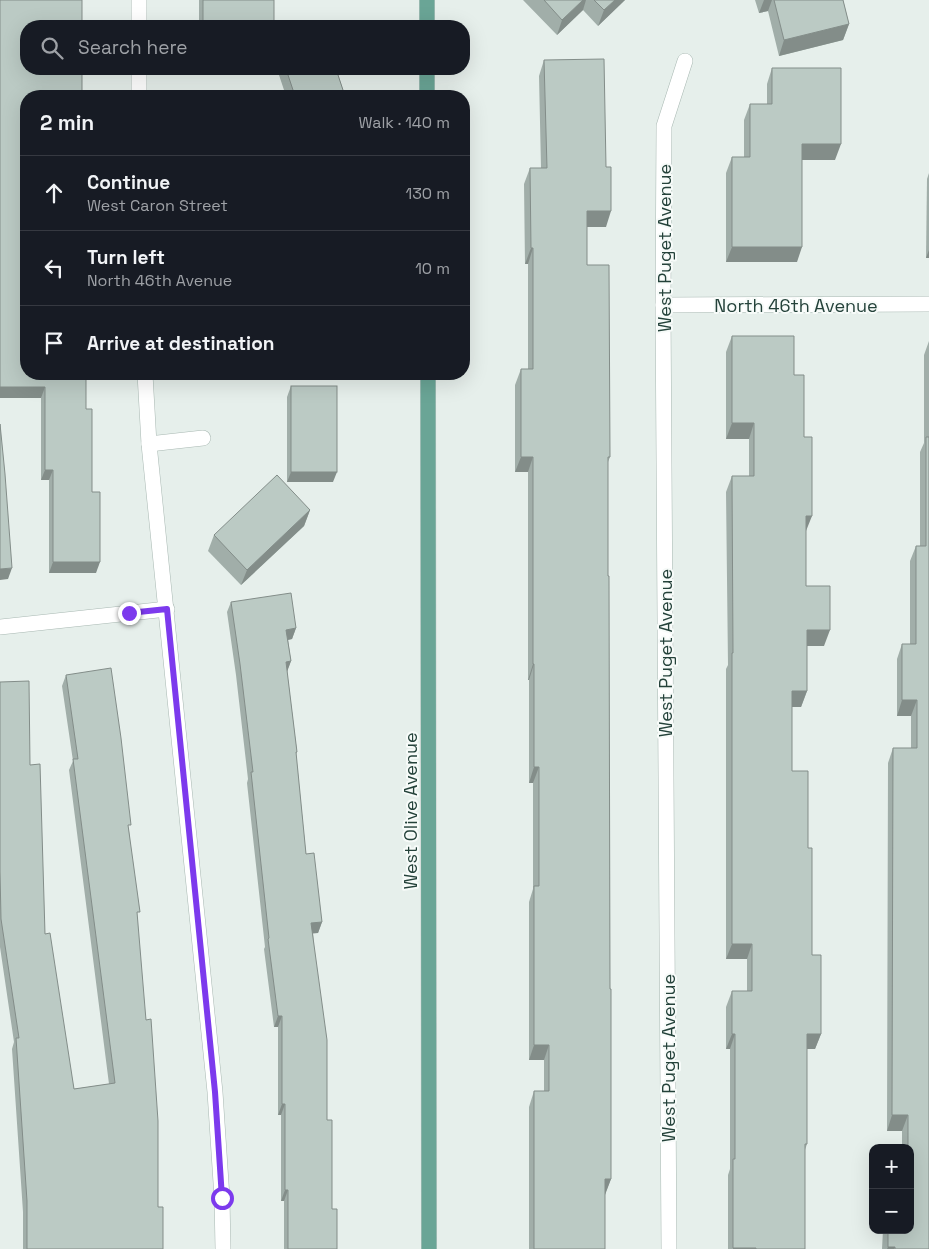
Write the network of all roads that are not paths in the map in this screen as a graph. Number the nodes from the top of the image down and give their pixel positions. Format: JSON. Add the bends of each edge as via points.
{"nodes":[{"id":1,"x":139,"y":0,"type":"edge"},
{"id":2,"x":427,"y":0,"type":"edge"},
{"id":3,"x":139,"y":20,"type":"edge"},
{"id":4,"x":427,"y":20,"type":"edge"},
{"id":5,"x":685,"y":60,"type":"dead end"},
{"id":6,"x":139,"y":75,"type":"edge"},
{"id":7,"x":427,"y":75,"type":"edge"},
{"id":8,"x":139,"y":90,"type":"edge"},
{"id":9,"x":427,"y":90,"type":"edge"},
{"id":10,"x":929,"y":304,"type":"edge"},
{"id":11,"x":663,"y":305,"type":"junction"},
{"id":12,"x":145,"y":380,"type":"edge"},
{"id":13,"x":428,"y":380,"type":"edge"},
{"id":14,"x":203,"y":438,"type":"dead end"},
{"id":15,"x":149,"y":444,"type":"junction"},
{"id":16,"x":167,"y":609,"type":"junction"},
{"id":17,"x":0,"y":627,"type":"edge"},
{"id":18,"x":223,"y":1249,"type":"edge"},
{"id":19,"x":430,"y":1249,"type":"edge"},
{"id":20,"x":669,"y":1249,"type":"edge"}],
"edges":[{"from":1,"to":3,"type":"street"},
{"from":2,"to":4,"type":"main road"},
{"from":5,"to":11,"type":"street","name":"West Puget Avenue","via":[[664,126]]},
{"from":6,"to":8,"type":"street"},
{"from":7,"to":9,"type":"main road"},
{"from":10,"to":11,"type":"street","name":"North 46th Avenue"},
{"from":11,"to":20,"type":"street","name":"West Puget Avenue"},
{"from":12,"to":15,"type":"street"},
{"from":13,"to":19,"type":"main road","name":"West Olive Avenue"},
{"from":14,"to":15,"type":"street"},
{"from":15,"to":16,"type":"street"},
{"from":16,"to":17,"type":"street"},
{"from":16,"to":18,"type":"street","via":[[215,1092]]}]}
